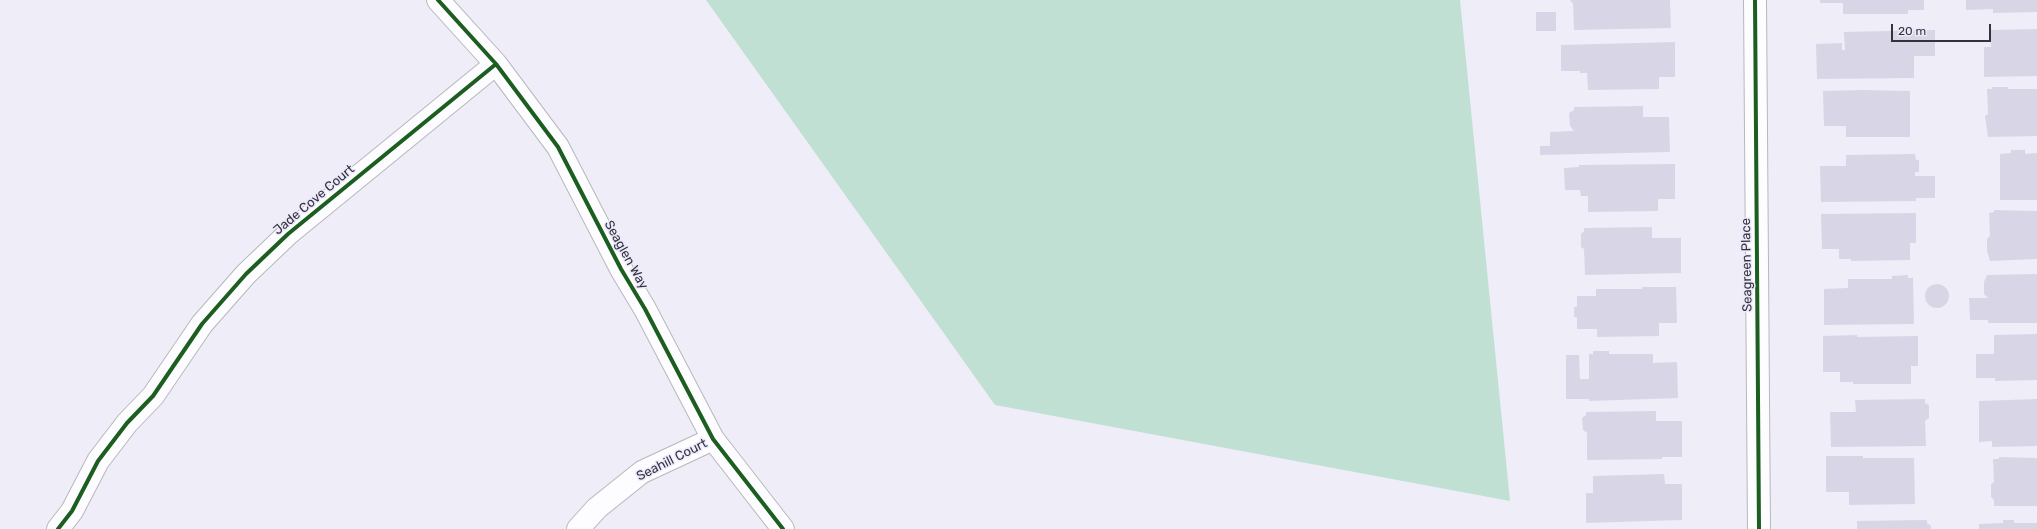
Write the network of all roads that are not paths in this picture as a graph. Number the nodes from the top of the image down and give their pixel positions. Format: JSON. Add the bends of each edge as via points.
{"nodes":[{"id":1,"x":438,"y":0,"type":"edge"},
{"id":2,"x":1755,"y":0,"type":"edge"},
{"id":3,"x":496,"y":64,"type":"junction"},
{"id":4,"x":713,"y":439,"type":"junction"},
{"id":5,"x":58,"y":529,"type":"edge"},
{"id":6,"x":578,"y":529,"type":"edge"},
{"id":7,"x":783,"y":529,"type":"edge"},
{"id":8,"x":1759,"y":529,"type":"edge"}],
"edges":[{"from":1,"to":3,"type":"street","name":"Seaglen Way"},
{"from":2,"to":8,"type":"street","name":"Seagreen Place"},
{"from":3,"to":4,"type":"street","name":"Seaglen Way","via":[[567,162],[621,269],[645,309]]},
{"from":3,"to":5,"type":"street","name":"Jade Cove Court","via":[[288,234],[246,274],[202,324],[153,396],[127,423],[98,461],[72,511]]},
{"from":4,"to":6,"type":"street","name":"Seahill Court","via":[[642,472],[597,508]]},
{"from":4,"to":7,"type":"street","name":"Seaglen Way"}]}
